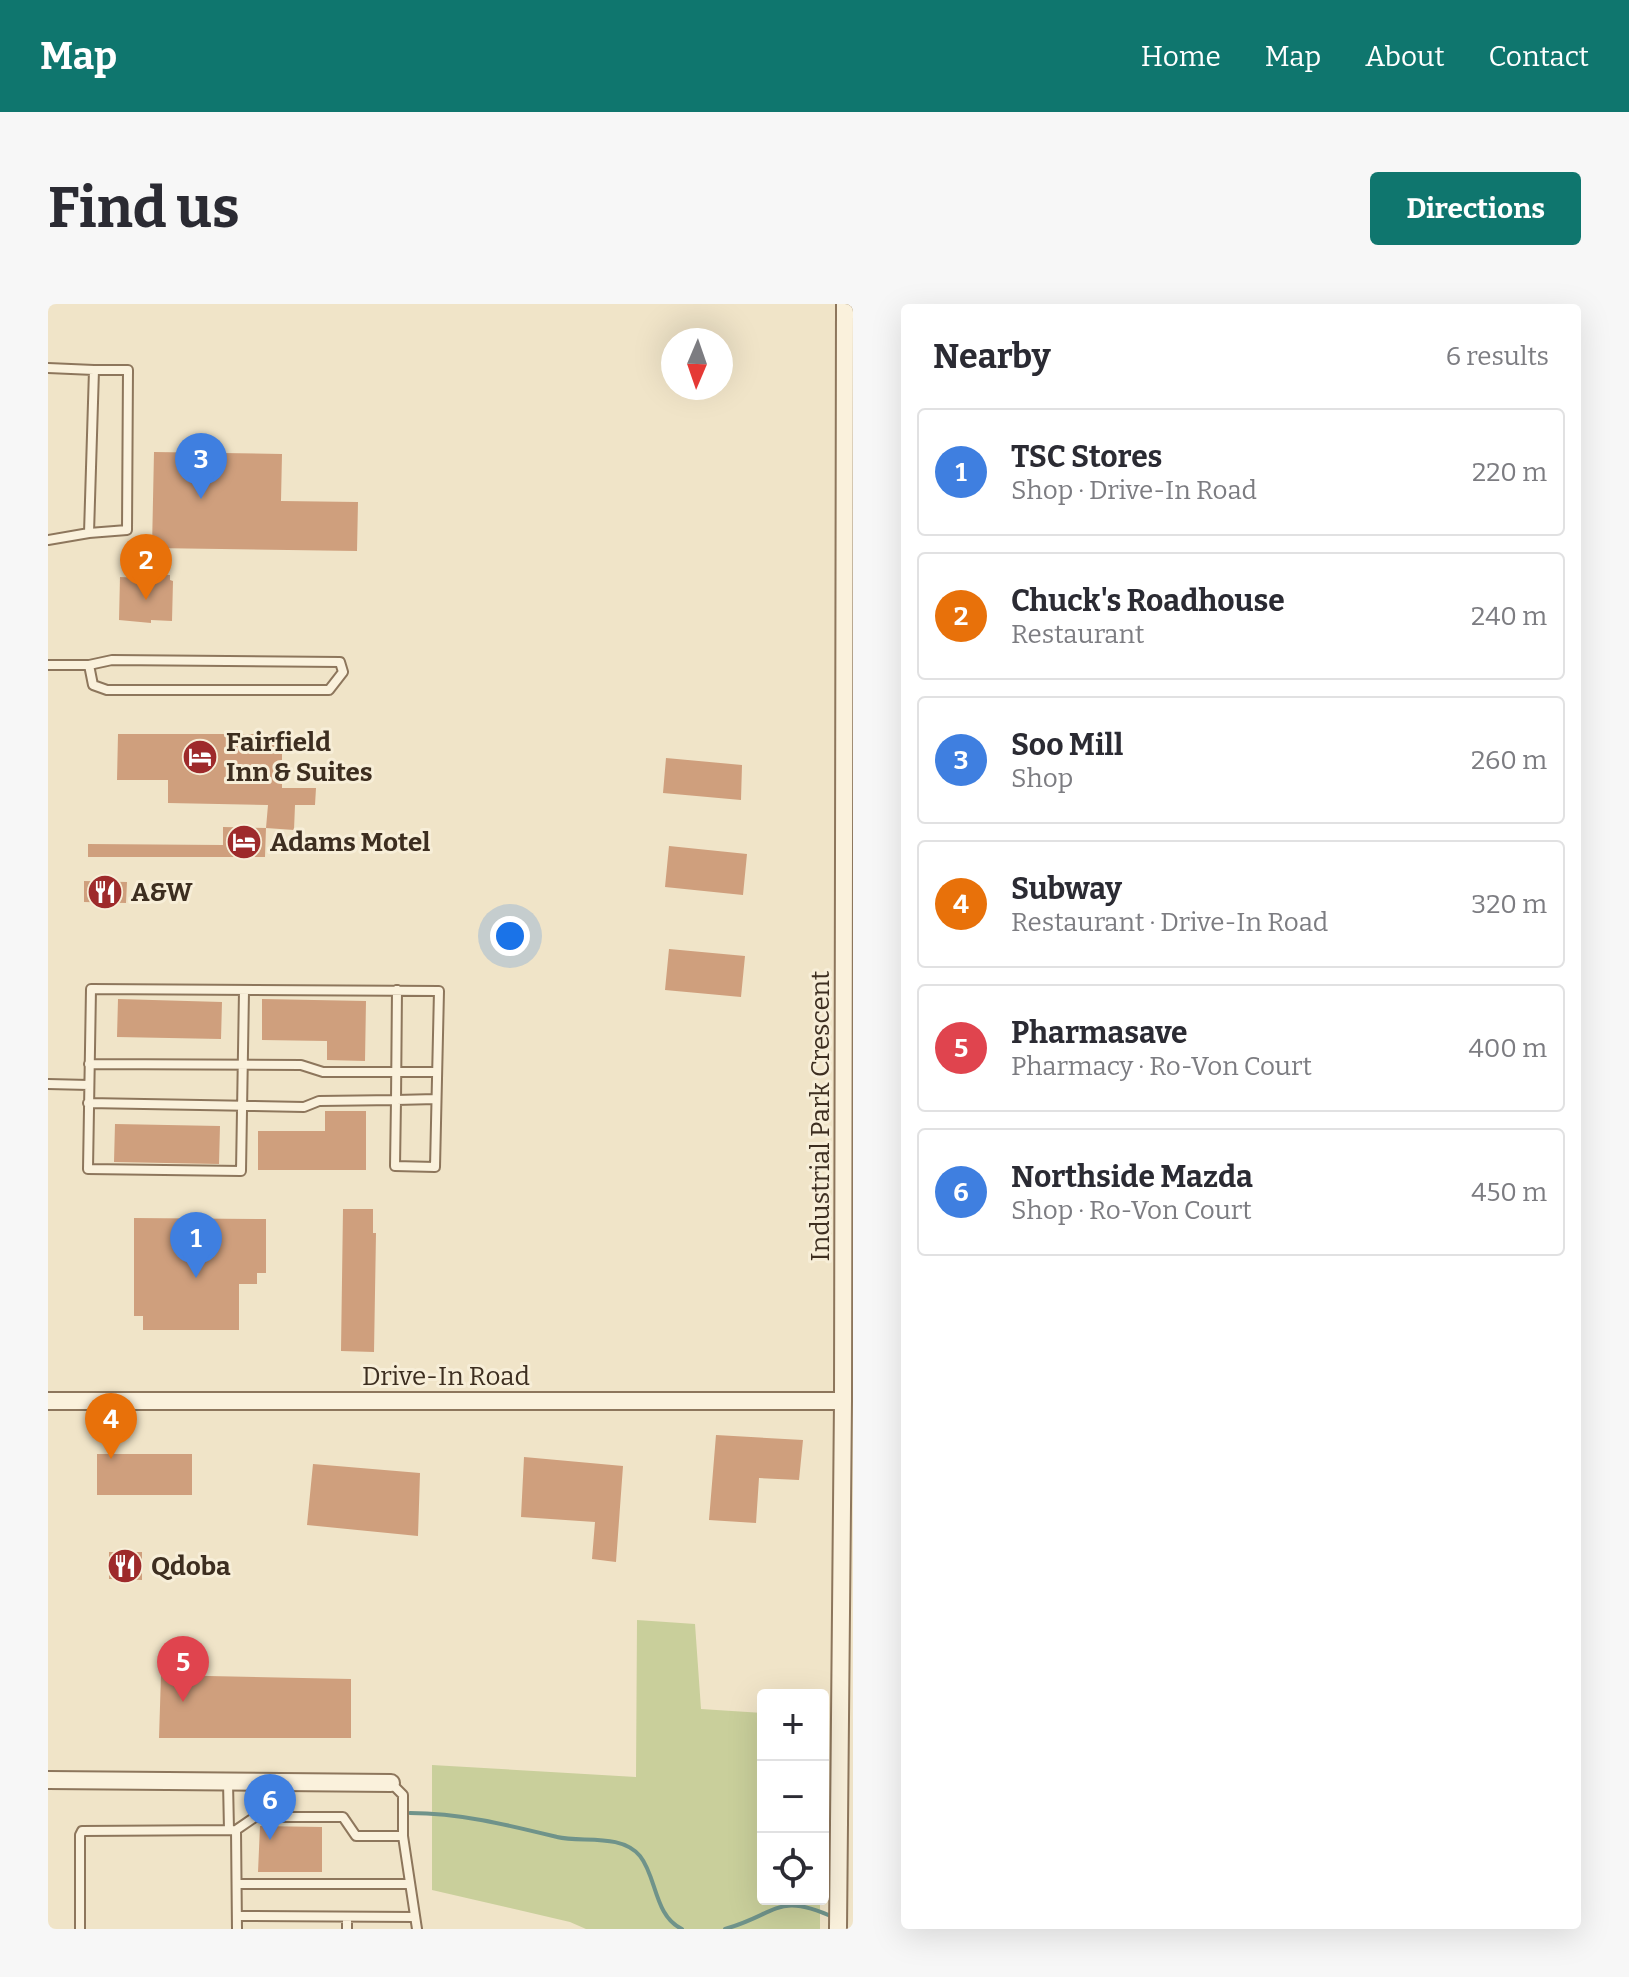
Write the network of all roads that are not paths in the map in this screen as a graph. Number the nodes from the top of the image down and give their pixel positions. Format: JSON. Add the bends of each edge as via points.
{"nodes":[{"id":1,"x":845,"y":304,"type":"edge"},
{"id":2,"x":849,"y":349,"type":"edge"},
{"id":3,"x":48,"y":368,"type":"edge"},
{"id":4,"x":94,"y":370,"type":"junction"},
{"id":5,"x":89,"y":533,"type":"junction"},
{"id":6,"x":48,"y":540,"type":"edge"},
{"id":7,"x":48,"y":665,"type":"edge"},
{"id":8,"x":89,"y":665,"type":"junction"},
{"id":9,"x":397,"y":990,"type":"junction"},
{"id":10,"x":244,"y":991,"type":"junction"},
{"id":11,"x":89,"y":1064,"type":"junction"},
{"id":12,"x":242,"y":1065,"type":"junction"},
{"id":13,"x":397,"y":1072,"type":"junction"},
{"id":14,"x":437,"y":1072,"type":"junction"},
{"id":15,"x":48,"y":1084,"type":"edge"},
{"id":16,"x":89,"y":1085,"type":"junction"},
{"id":17,"x":436,"y":1099,"type":"junction"},
{"id":18,"x":396,"y":1100,"type":"junction"},
{"id":19,"x":88,"y":1103,"type":"junction"},
{"id":20,"x":241,"y":1106,"type":"junction"},
{"id":21,"x":48,"y":1401,"type":"edge"},
{"id":22,"x":843,"y":1401,"type":"junction"},
{"id":23,"x":847,"y":1694,"type":"edge"},
{"id":24,"x":48,"y":1780,"type":"edge"},
{"id":25,"x":228,"y":1782,"type":"junction"},
{"id":26,"x":391,"y":1783,"type":"joint"},
{"id":27,"x":233,"y":1830,"type":"junction"},
{"id":28,"x":403,"y":1836,"type":"junction"},
{"id":29,"x":237,"y":1884,"type":"junction"},
{"id":30,"x":410,"y":1884,"type":"junction"},
{"id":31,"x":238,"y":1916,"type":"junction"},
{"id":32,"x":347,"y":1917,"type":"junction"},
{"id":33,"x":385,"y":1917,"type":"junction"},
{"id":34,"x":415,"y":1917,"type":"junction"},
{"id":35,"x":80,"y":1929,"type":"edge"},
{"id":36,"x":237,"y":1929,"type":"edge"},
{"id":37,"x":347,"y":1929,"type":"edge"},
{"id":38,"x":385,"y":1929,"type":"edge"},
{"id":39,"x":417,"y":1929,"type":"edge"},
{"id":40,"x":838,"y":1929,"type":"edge"}],
"edges":[{"from":1,"to":2,"type":"street","name":"Industrial Park Crescent"},
{"from":2,"to":22,"type":"street","name":"Industrial Park Crescent"},
{"from":3,"to":4,"type":"lane"},
{"from":4,"to":5,"type":"lane"},
{"from":4,"to":5,"type":"lane","via":[[128,370],[127,530]]},
{"from":5,"to":6,"type":"lane"},
{"from":7,"to":8,"type":"lane"},
{"from":8,"to":8,"type":"lane","via":[[112,660],[340,662],[343,672],[329,690],[107,690],[93,685]]},
{"from":9,"to":10,"type":"lane"},
{"from":9,"to":13,"type":"lane"},
{"from":9,"to":14,"type":"lane","via":[[439,991]]},
{"from":10,"to":11,"type":"lane","via":[[91,989]]},
{"from":10,"to":12,"type":"lane"},
{"from":11,"to":12,"type":"lane"},
{"from":11,"to":16,"type":"lane"},
{"from":12,"to":13,"type":"lane"},
{"from":12,"to":20,"type":"lane"},
{"from":13,"to":14,"type":"lane"},
{"from":13,"to":18,"type":"lane"},
{"from":14,"to":17,"type":"lane"},
{"from":15,"to":16,"type":"lane"},
{"from":16,"to":19,"type":"lane"},
{"from":17,"to":18,"type":"lane"},
{"from":17,"to":18,"type":"lane","via":[[435,1167],[395,1166]]},
{"from":18,"to":20,"type":"lane"},
{"from":19,"to":20,"type":"lane"},
{"from":19,"to":20,"type":"lane","via":[[88,1169],[241,1171]]},
{"from":21,"to":22,"type":"street","name":"Drive-In Road"},
{"from":22,"to":23,"type":"street","name":"Industrial Park Crescent"},
{"from":23,"to":40,"type":"street","name":"Industrial Park Crescent"},
{"from":24,"to":25,"type":"street"},
{"from":25,"to":26,"type":"street"},
{"from":25,"to":27,"type":"lane"},
{"from":26,"to":28,"type":"lane","via":[[403,1795]]},
{"from":27,"to":28,"type":"lane","via":[[255,1817],[343,1817],[356,1836]]},
{"from":27,"to":29,"type":"lane"},
{"from":27,"to":35,"type":"lane","via":[[82,1831]]},
{"from":28,"to":30,"type":"lane"},
{"from":29,"to":30,"type":"lane"},
{"from":29,"to":31,"type":"lane"},
{"from":30,"to":34,"type":"lane"},
{"from":31,"to":32,"type":"lane"},
{"from":31,"to":36,"type":"lane"},
{"from":32,"to":33,"type":"lane"},
{"from":32,"to":37,"type":"lane"},
{"from":33,"to":34,"type":"lane"},
{"from":33,"to":38,"type":"lane"},
{"from":34,"to":39,"type":"lane"}]}
